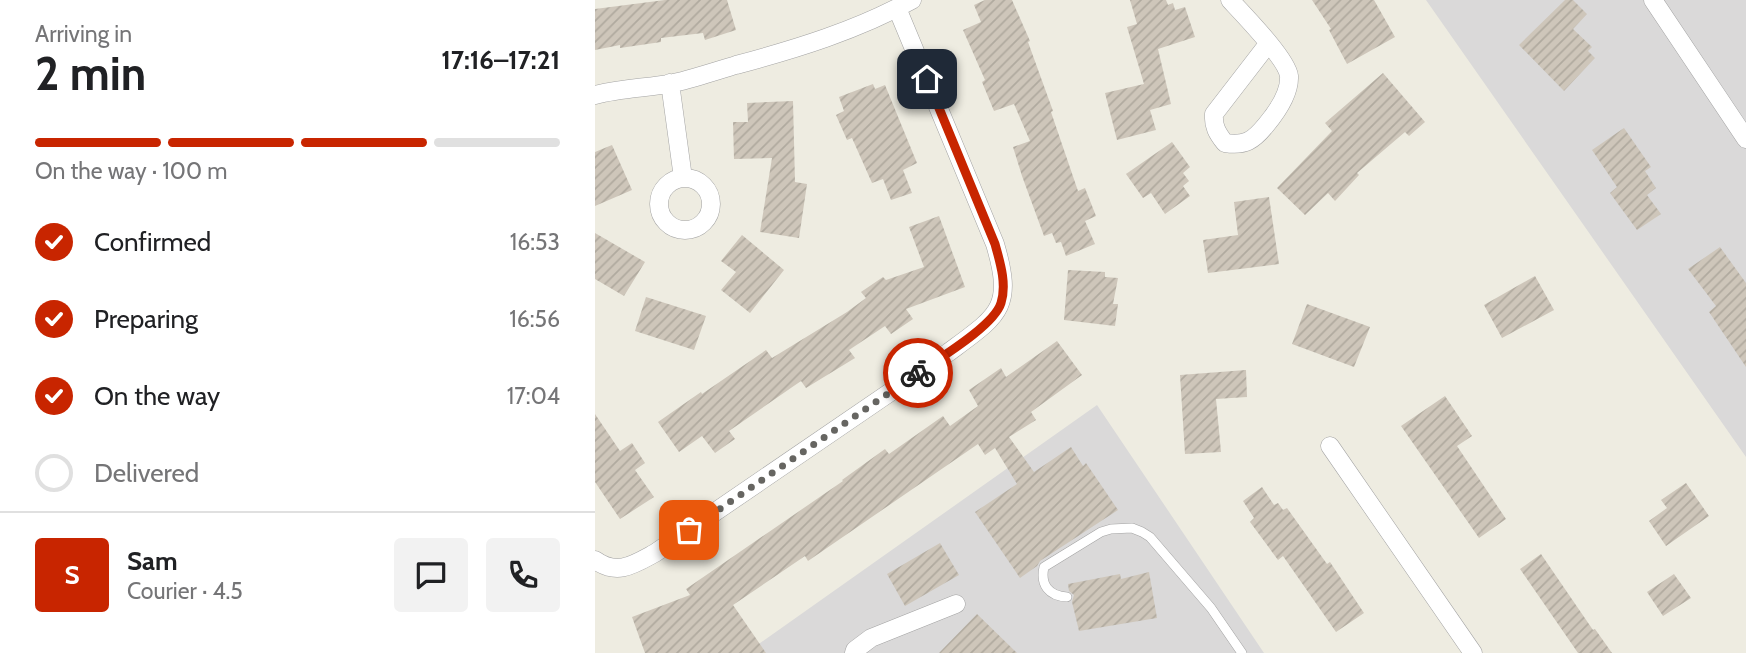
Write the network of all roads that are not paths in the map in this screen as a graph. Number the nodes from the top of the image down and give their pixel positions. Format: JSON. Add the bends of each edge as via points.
{"nodes":[{"id":1,"x":1230,"y":0,"type":"edge"},
{"id":2,"x":1653,"y":0,"type":"edge"},
{"id":3,"x":905,"y":4,"type":"edge"},
{"id":4,"x":1268,"y":44,"type":"junction"},
{"id":5,"x":670,"y":83,"type":"junction"},
{"id":6,"x":595,"y":95,"type":"edge"},
{"id":7,"x":1746,"y":139,"type":"edge"},
{"id":8,"x":683,"y":178,"type":"dead end"},
{"id":9,"x":1330,"y":446,"type":"dead end"},
{"id":10,"x":595,"y":559,"type":"edge"},
{"id":11,"x":1067,"y":597,"type":"dead end"},
{"id":12,"x":956,"y":604,"type":"dead end"},
{"id":13,"x":854,"y":653,"type":"edge"},
{"id":14,"x":1242,"y":653,"type":"edge"},
{"id":15,"x":1473,"y":653,"type":"edge"}],
"edges":[{"from":1,"to":4,"type":"street"},
{"from":2,"to":7,"type":"street"},
{"from":3,"to":5,"type":"street","via":[[788,51]]},
{"from":3,"to":10,"type":"street","via":[[995,244],[1003,280],[1001,305],[949,352],[642,560],[614,569]]},
{"from":4,"to":4,"type":"street","via":[[1214,114],[1213,125],[1225,143],[1249,141],[1266,125],[1287,89],[1289,75]]},
{"from":5,"to":6,"type":"street"},
{"from":5,"to":8,"type":"street"},
{"from":9,"to":15,"type":"street"},
{"from":11,"to":14,"type":"lane","via":[[1050,593],[1044,585],[1044,568],[1101,532],[1132,528],[1157,544]]},
{"from":12,"to":13,"type":"street","via":[[871,638]]}]}
